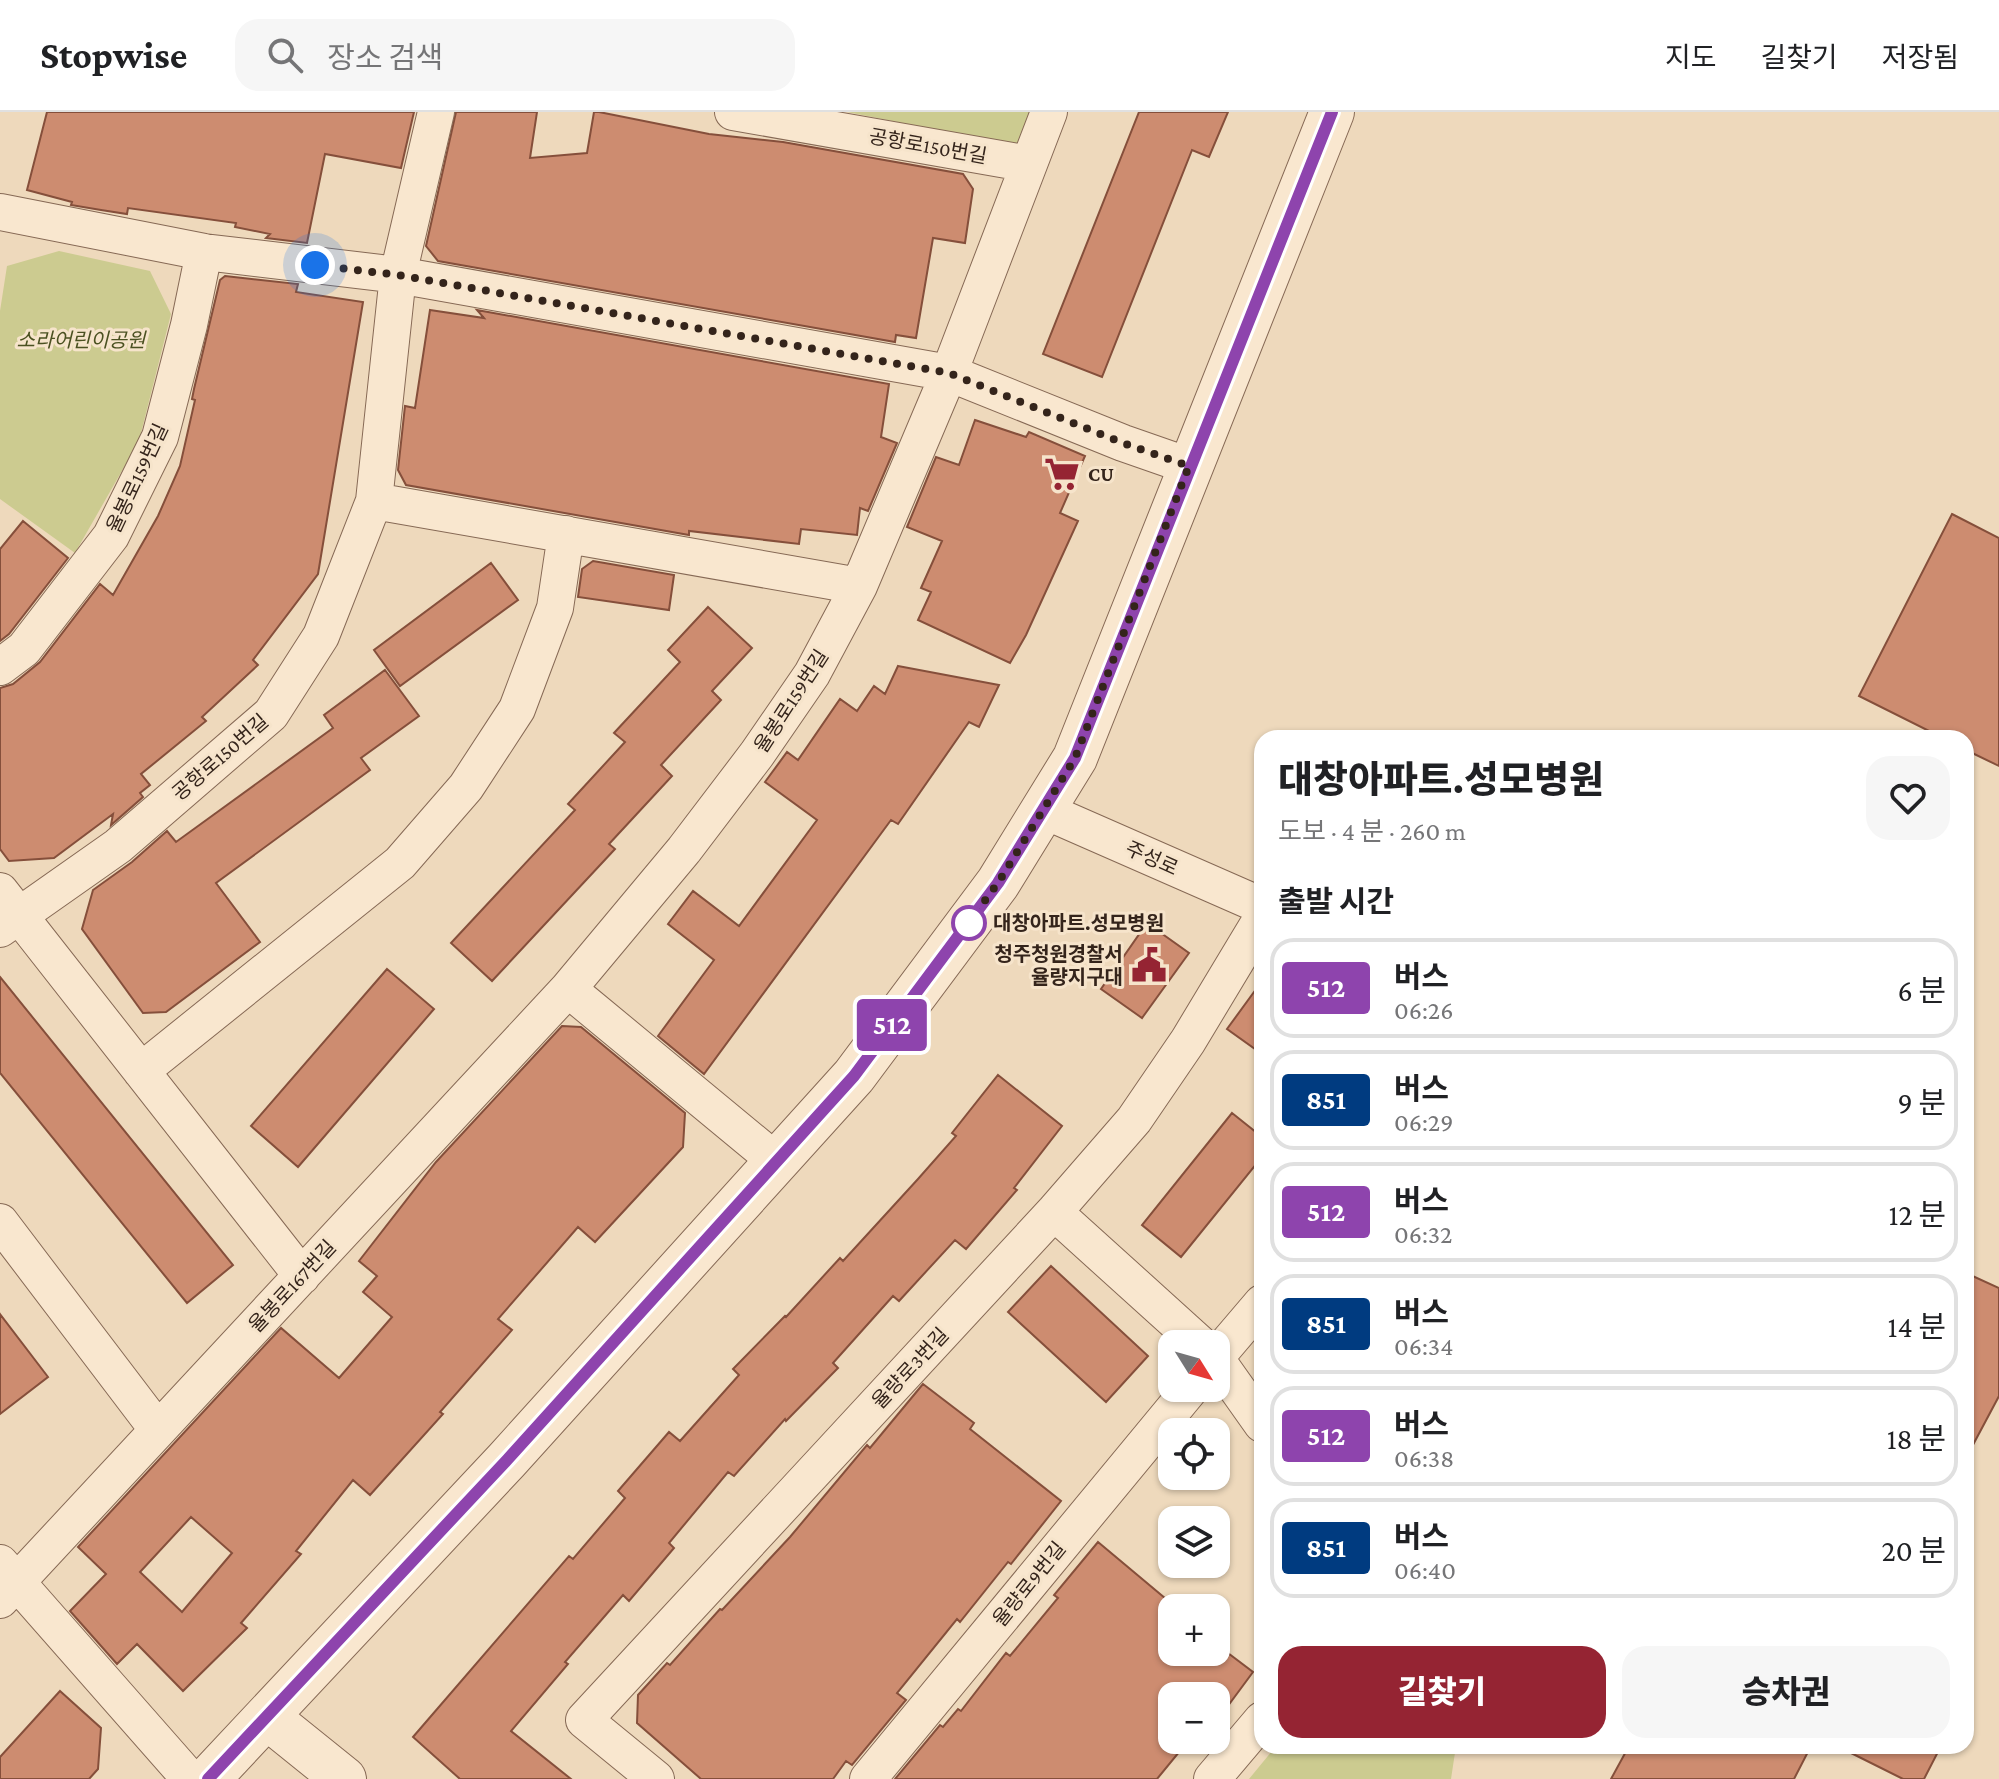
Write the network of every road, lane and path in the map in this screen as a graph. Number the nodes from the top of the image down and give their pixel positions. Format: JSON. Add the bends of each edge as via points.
{"nodes":[{"id":1,"x":436,"y":112,"type":"edge"},
{"id":2,"x":733,"y":112,"type":"edge"},
{"id":3,"x":1049,"y":112,"type":"edge"},
{"id":4,"x":1332,"y":112,"type":"edge"},
{"id":5,"x":1029,"y":164,"type":"junction"},
{"id":6,"x":0,"y":212,"type":"edge"},
{"id":7,"x":204,"y":252,"type":"junction"},
{"id":8,"x":398,"y":275,"type":"junction"},
{"id":9,"x":949,"y":373,"type":"junction"},
{"id":10,"x":1189,"y":466,"type":"junction"},
{"id":11,"x":374,"y":501,"type":"junction"},
{"id":12,"x":566,"y":534,"type":"junction"},
{"id":13,"x":859,"y":586,"type":"junction"},
{"id":14,"x":0,"y":667,"type":"edge"},
{"id":15,"x":1043,"y":810,"type":"junction"},
{"id":16,"x":1254,"y":902,"type":"edge"},
{"id":17,"x":6,"y":911,"type":"edge"},
{"id":18,"x":1254,"y":931,"type":"edge"},
{"id":19,"x":568,"y":989,"type":"junction"},
{"id":20,"x":141,"y":1071,"type":"junction"},
{"id":21,"x":776,"y":1161,"type":"junction"},
{"id":22,"x":1054,"y":1212,"type":"junction"},
{"id":23,"x":0,"y":1222,"type":"edge"},
{"id":24,"x":302,"y":1276,"type":"junction"},
{"id":25,"x":1254,"y":1313,"type":"edge"},
{"id":26,"x":1185,"y":1330,"type":"edge"},
{"id":27,"x":1230,"y":1341,"type":"edge"},
{"id":28,"x":1230,"y":1378,"type":"edge"},
{"id":29,"x":1179,"y":1402,"type":"edge"},
{"id":30,"x":1254,"y":1413,"type":"edge"},
{"id":31,"x":158,"y":1430,"type":"junction"},
{"id":32,"x":5,"y":1582,"type":"edge"},
{"id":33,"x":267,"y":1717,"type":"junction"},
{"id":34,"x":1254,"y":1729,"type":"edge"},
{"id":35,"x":190,"y":1779,"type":"edge"},
{"id":36,"x":208,"y":1779,"type":"edge"},
{"id":37,"x":344,"y":1779,"type":"edge"},
{"id":38,"x":656,"y":1779,"type":"edge"},
{"id":39,"x":868,"y":1779,"type":"edge"},
{"id":40,"x":1212,"y":1779,"type":"edge"}],
"edges":[{"from":1,"to":8,"type":"street","name":"공항로150번길"},
{"from":2,"to":5,"type":"street","name":"공항로150번길"},
{"from":3,"to":5,"type":"street","name":"율봉로159번길"},
{"from":4,"to":10,"type":"street"},
{"from":5,"to":9,"type":"street","name":"율봉로159번길"},
{"from":6,"to":7,"type":"street"},
{"from":7,"to":8,"type":"street"},
{"from":7,"to":14,"type":"street","name":"율봉로159번길","via":[[160,437],[111,536],[24,649]]},
{"from":8,"to":9,"type":"street"},
{"from":8,"to":11,"type":"street","name":"공항로150번길"},
{"from":9,"to":10,"type":"street"},
{"from":9,"to":13,"type":"street","name":"율봉로159번길"},
{"from":10,"to":15,"type":"street","via":[[1075,758]]},
{"from":11,"to":12,"type":"street"},
{"from":11,"to":17,"type":"street","name":"공항로150번길","via":[[321,636],[271,714],[118,846]]},
{"from":12,"to":13,"type":"street"},
{"from":12,"to":20,"type":"street","via":[[555,608],[517,709],[466,787],[400,863]]},
{"from":13,"to":19,"type":"street","name":"율봉로159번길","via":[[812,674],[757,754]]},
{"from":15,"to":16,"type":"street","name":"주성로"},
{"from":15,"to":21,"type":"street","via":[[998,883],[854,1076]]},
{"from":17,"to":20,"type":"street","name":"공항로150번길"},
{"from":18,"to":22,"type":"street","name":"율량로3번길","via":[[1134,1120]]},
{"from":19,"to":21,"type":"street"},
{"from":19,"to":24,"type":"street","name":"율봉로167번길"},
{"from":20,"to":24,"type":"street","name":"공항로150번길"},
{"from":21,"to":33,"type":"street"},
{"from":22,"to":26,"type":"street"},
{"from":22,"to":38,"type":"street","name":"율량로3번길","via":[[584,1720]]},
{"from":23,"to":31,"type":"street"},
{"from":24,"to":31,"type":"street","name":"율봉로167번길"},
{"from":25,"to":27,"type":"street"},
{"from":28,"to":30,"type":"street"},
{"from":29,"to":39,"type":"street","name":"율량로9번길"},
{"from":31,"to":32,"type":"street","name":"율봉로167번길"},
{"from":32,"to":35,"type":"street"},
{"from":33,"to":36,"type":"street"},
{"from":33,"to":37,"type":"street"},
{"from":34,"to":40,"type":"street"}]}
